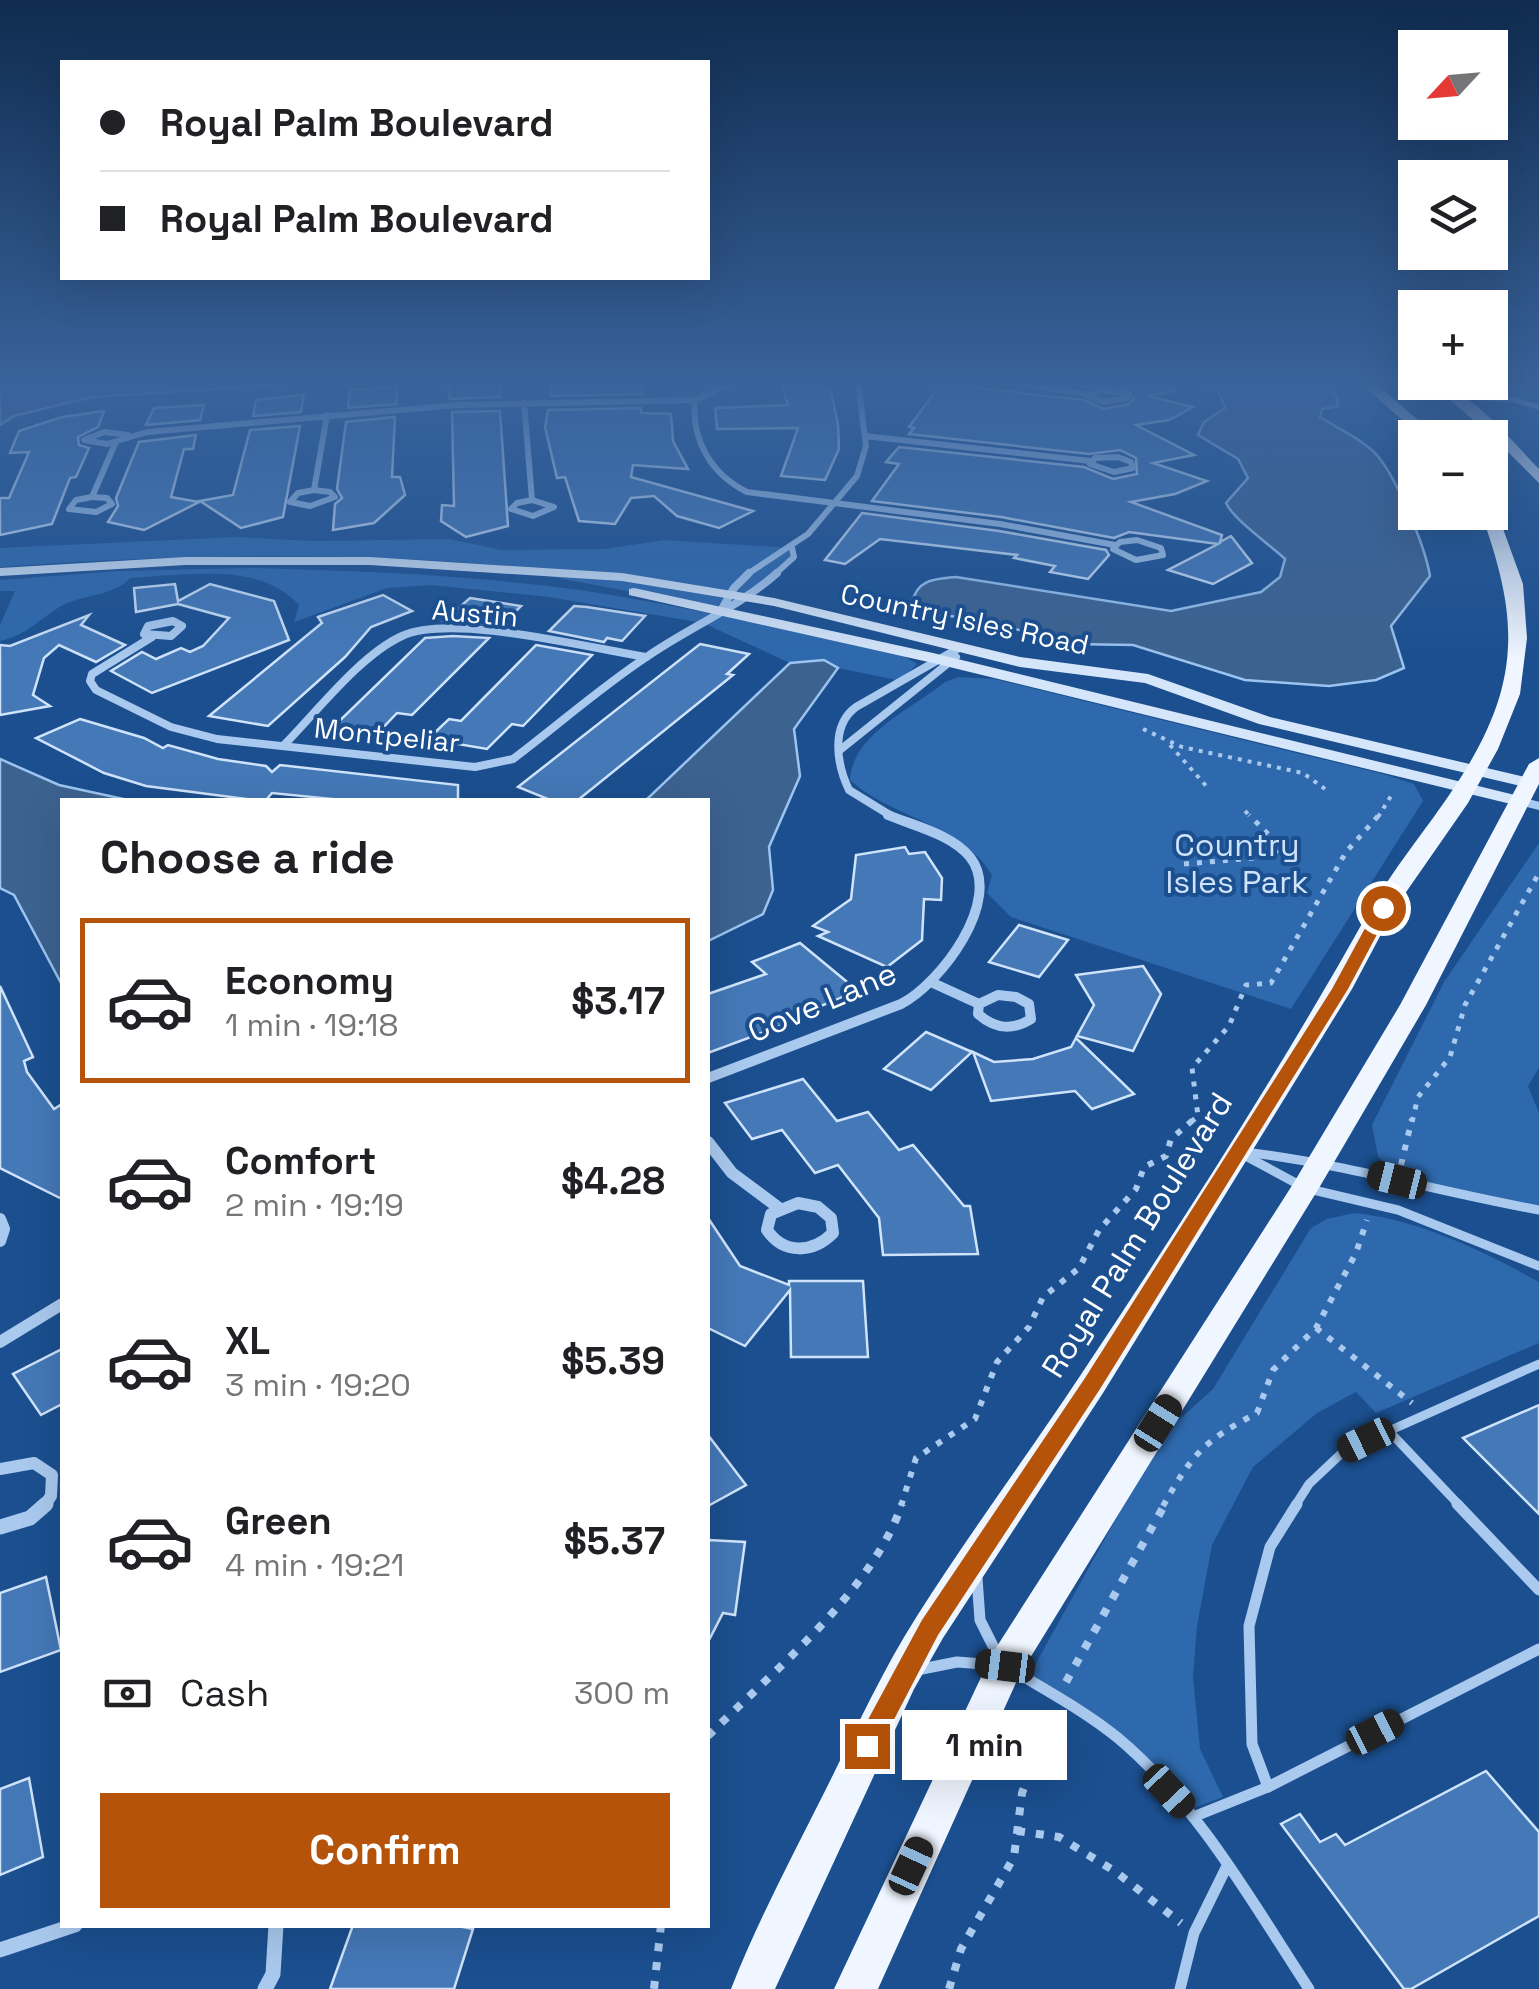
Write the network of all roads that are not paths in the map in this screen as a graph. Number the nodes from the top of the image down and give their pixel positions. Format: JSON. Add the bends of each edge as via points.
{"nodes":[{"id":1,"x":102,"y":475,"type":"edge"},
{"id":2,"x":317,"y":475,"type":"edge"},
{"id":3,"x":530,"y":475,"type":"edge"},
{"id":4,"x":724,"y":475,"type":"edge"},
{"id":5,"x":857,"y":475,"type":"edge"},
{"id":6,"x":314,"y":490,"type":"junction"},
{"id":7,"x":92,"y":497,"type":"junction"},
{"id":8,"x":532,"y":500,"type":"junction"},
{"id":9,"x":837,"y":503,"type":"junction"},
{"id":10,"x":1495,"y":530,"type":"edge"},
{"id":11,"x":1114,"y":545,"type":"junction"},
{"id":12,"x":792,"y":548,"type":"junction"},
{"id":13,"x":0,"y":572,"type":"edge"},
{"id":14,"x":750,"y":598,"type":"junction"},
{"id":15,"x":726,"y":601,"type":"junction"},
{"id":16,"x":152,"y":637,"type":"junction"},
{"id":17,"x":956,"y":656,"type":"junction"},
{"id":18,"x":646,"y":657,"type":"junction"},
{"id":19,"x":932,"y":658,"type":"junction"},
{"id":20,"x":283,"y":746,"type":"junction"},
{"id":21,"x":840,"y":750,"type":"junction"},
{"id":22,"x":1471,"y":779,"type":"junction"},
{"id":23,"x":1533,"y":788,"type":"edge"},
{"id":24,"x":933,"y":983,"type":"junction"},
{"id":25,"x":979,"y":1004,"type":"junction"},
{"id":26,"x":710,"y":1077,"type":"edge"},
{"id":27,"x":710,"y":1145,"type":"edge"},
{"id":28,"x":1236,"y":1150,"type":"junction"},
{"id":29,"x":1321,"y":1161,"type":"junction"},
{"id":30,"x":1305,"y":1188,"type":"junction"},
{"id":31,"x":779,"y":1208,"type":"junction"},
{"id":32,"x":1539,"y":1210,"type":"edge"},
{"id":33,"x":0,"y":1219,"type":"edge"},
{"id":34,"x":0,"y":1241,"type":"edge"},
{"id":35,"x":1539,"y":1266,"type":"edge"},
{"id":36,"x":60,"y":1305,"type":"edge"},
{"id":37,"x":0,"y":1342,"type":"edge"},
{"id":38,"x":1539,"y":1364,"type":"edge"},
{"id":39,"x":1388,"y":1430,"type":"junction"},
{"id":40,"x":0,"y":1469,"type":"edge"},
{"id":41,"x":0,"y":1527,"type":"edge"},
{"id":42,"x":988,"y":1538,"type":"junction"},
{"id":43,"x":1539,"y":1590,"type":"edge"},
{"id":44,"x":1539,"y":1649,"type":"edge"},
{"id":45,"x":1005,"y":1666,"type":"junction"},
{"id":46,"x":901,"y":1677,"type":"junction"},
{"id":47,"x":1268,"y":1786,"type":"junction"},
{"id":48,"x":1193,"y":1817,"type":"junction"},
{"id":49,"x":1226,"y":1866,"type":"junction"},
{"id":50,"x":66,"y":1928,"type":"edge"},
{"id":51,"x":276,"y":1928,"type":"edge"},
{"id":52,"x":0,"y":1950,"type":"edge"},
{"id":53,"x":265,"y":1989,"type":"edge"},
{"id":54,"x":753,"y":1989,"type":"edge"},
{"id":55,"x":856,"y":1989,"type":"edge"},
{"id":56,"x":1180,"y":1989,"type":"edge"},
{"id":57,"x":1309,"y":1989,"type":"edge"}],
"edges":[{"from":1,"to":7,"type":"street"},
{"from":2,"to":6,"type":"street"},
{"from":3,"to":8,"type":"street"},
{"from":4,"to":9,"type":"street","via":[[735,488],[763,495]]},
{"from":5,"to":9,"type":"street"},
{"from":6,"to":6,"type":"street","via":[[292,495],[290,502],[310,506],[335,497]]},
{"from":7,"to":7,"type":"street","via":[[70,503],[69,509],[96,512],[112,504]]},
{"from":8,"to":8,"type":"street","via":[[513,506],[513,512],[533,516],[554,507]]},
{"from":9,"to":11,"type":"street"},
{"from":9,"to":12,"type":"street"},
{"from":10,"to":22,"type":"main road","name":"Royal Palm Boulevard","via":[[1514,584],[1518,638],[1507,705]]},
{"from":11,"to":11,"type":"street","via":[[1115,553],[1140,560],[1164,552],[1147,542]]},
{"from":12,"to":14,"type":"street","via":[[794,557]]},
{"from":12,"to":15,"type":"street","name":"Montpeliar","via":[[766,560]]},
{"from":13,"to":15,"type":"street","name":"Country Isles Road","via":[[184,561],[370,560]]},
{"from":14,"to":15,"type":"street","name":"Country Isles Road"},
{"from":14,"to":17,"type":"street","name":"Country Isles Road"},
{"from":15,"to":18,"type":"street","name":"Montpeliar"},
{"from":15,"to":19,"type":"street","name":"Country Isles Road"},
{"from":16,"to":16,"type":"street","name":"Montpeliar","via":[[171,636],[182,626],[153,623],[143,631]]},
{"from":16,"to":20,"type":"street","name":"Montpeliar","via":[[92,674],[96,690],[172,727],[217,740]]},
{"from":17,"to":19,"type":"street","name":"Country Isles Road"},
{"from":17,"to":21,"type":"street"},
{"from":17,"to":22,"type":"street","name":"Country Isles Road"},
{"from":17,"to":22,"type":"street","name":"Country Isles Road","via":[[1166,684],[1265,721]]},
{"from":18,"to":20,"type":"street","name":"Montpeliar","via":[[498,766]]},
{"from":18,"to":20,"type":"street","name":"Austin","via":[[464,630],[420,630],[390,644]]},
{"from":19,"to":21,"type":"street","via":[[850,712],[842,722]]},
{"from":21,"to":24,"type":"street","name":"Cove Lane","via":[[851,794],[939,833],[968,853],[981,876],[980,902]]},
{"from":22,"to":23,"type":"street","name":"Country Isles Road"},
{"from":22,"to":28,"type":"main road","name":"Royal Palm Boulevard","via":[[1383,908],[1340,989]]},
{"from":23,"to":29,"type":"main road"},
{"from":24,"to":25,"type":"street"},
{"from":24,"to":26,"type":"street","name":"Cove Lane","via":[[895,1006]]},
{"from":25,"to":25,"type":"street","via":[[978,1014],[998,1027],[1018,1027],[1033,1014],[1029,1004],[1007,995]]},
{"from":27,"to":31,"type":"street","via":[[732,1174]]},
{"from":28,"to":29,"type":"lane"},
{"from":28,"to":30,"type":"lane"},
{"from":28,"to":42,"type":"main road","name":"Royal Palm Boulevard"},
{"from":29,"to":30,"type":"main road"},
{"from":29,"to":32,"type":"lane"},
{"from":30,"to":35,"type":"lane","via":[[1451,1229]]},
{"from":30,"to":45,"type":"main road"},
{"from":31,"to":31,"type":"street","via":[[767,1222],[778,1244],[811,1248],[833,1232],[831,1218],[818,1207]]},
{"from":33,"to":34,"type":"street"},
{"from":36,"to":37,"type":"street"},
{"from":38,"to":39,"type":"lane"},
{"from":39,"to":43,"type":"lane"},
{"from":39,"to":47,"type":"lane","via":[[1344,1451],[1309,1484],[1270,1547],[1249,1626],[1252,1744]]},
{"from":40,"to":41,"type":"street","via":[[34,1463],[52,1475],[54,1485],[44,1508]]},
{"from":42,"to":45,"type":"lane","via":[[976,1611]]},
{"from":42,"to":46,"type":"main road","name":"Royal Palm Boulevard"},
{"from":44,"to":47,"type":"lane"},
{"from":45,"to":46,"type":"lane","via":[[932,1664]]},
{"from":45,"to":48,"type":"lane","via":[[1121,1740]]},
{"from":45,"to":55,"type":"main road"},
{"from":46,"to":54,"type":"main road","name":"Royal Palm Boulevard"},
{"from":47,"to":48,"type":"lane"},
{"from":48,"to":49,"type":"lane"},
{"from":49,"to":56,"type":"lane","via":[[1194,1933]]},
{"from":49,"to":57,"type":"lane"},
{"from":50,"to":52,"type":"street"},
{"from":51,"to":53,"type":"street","via":[[273,1974]]}]}
